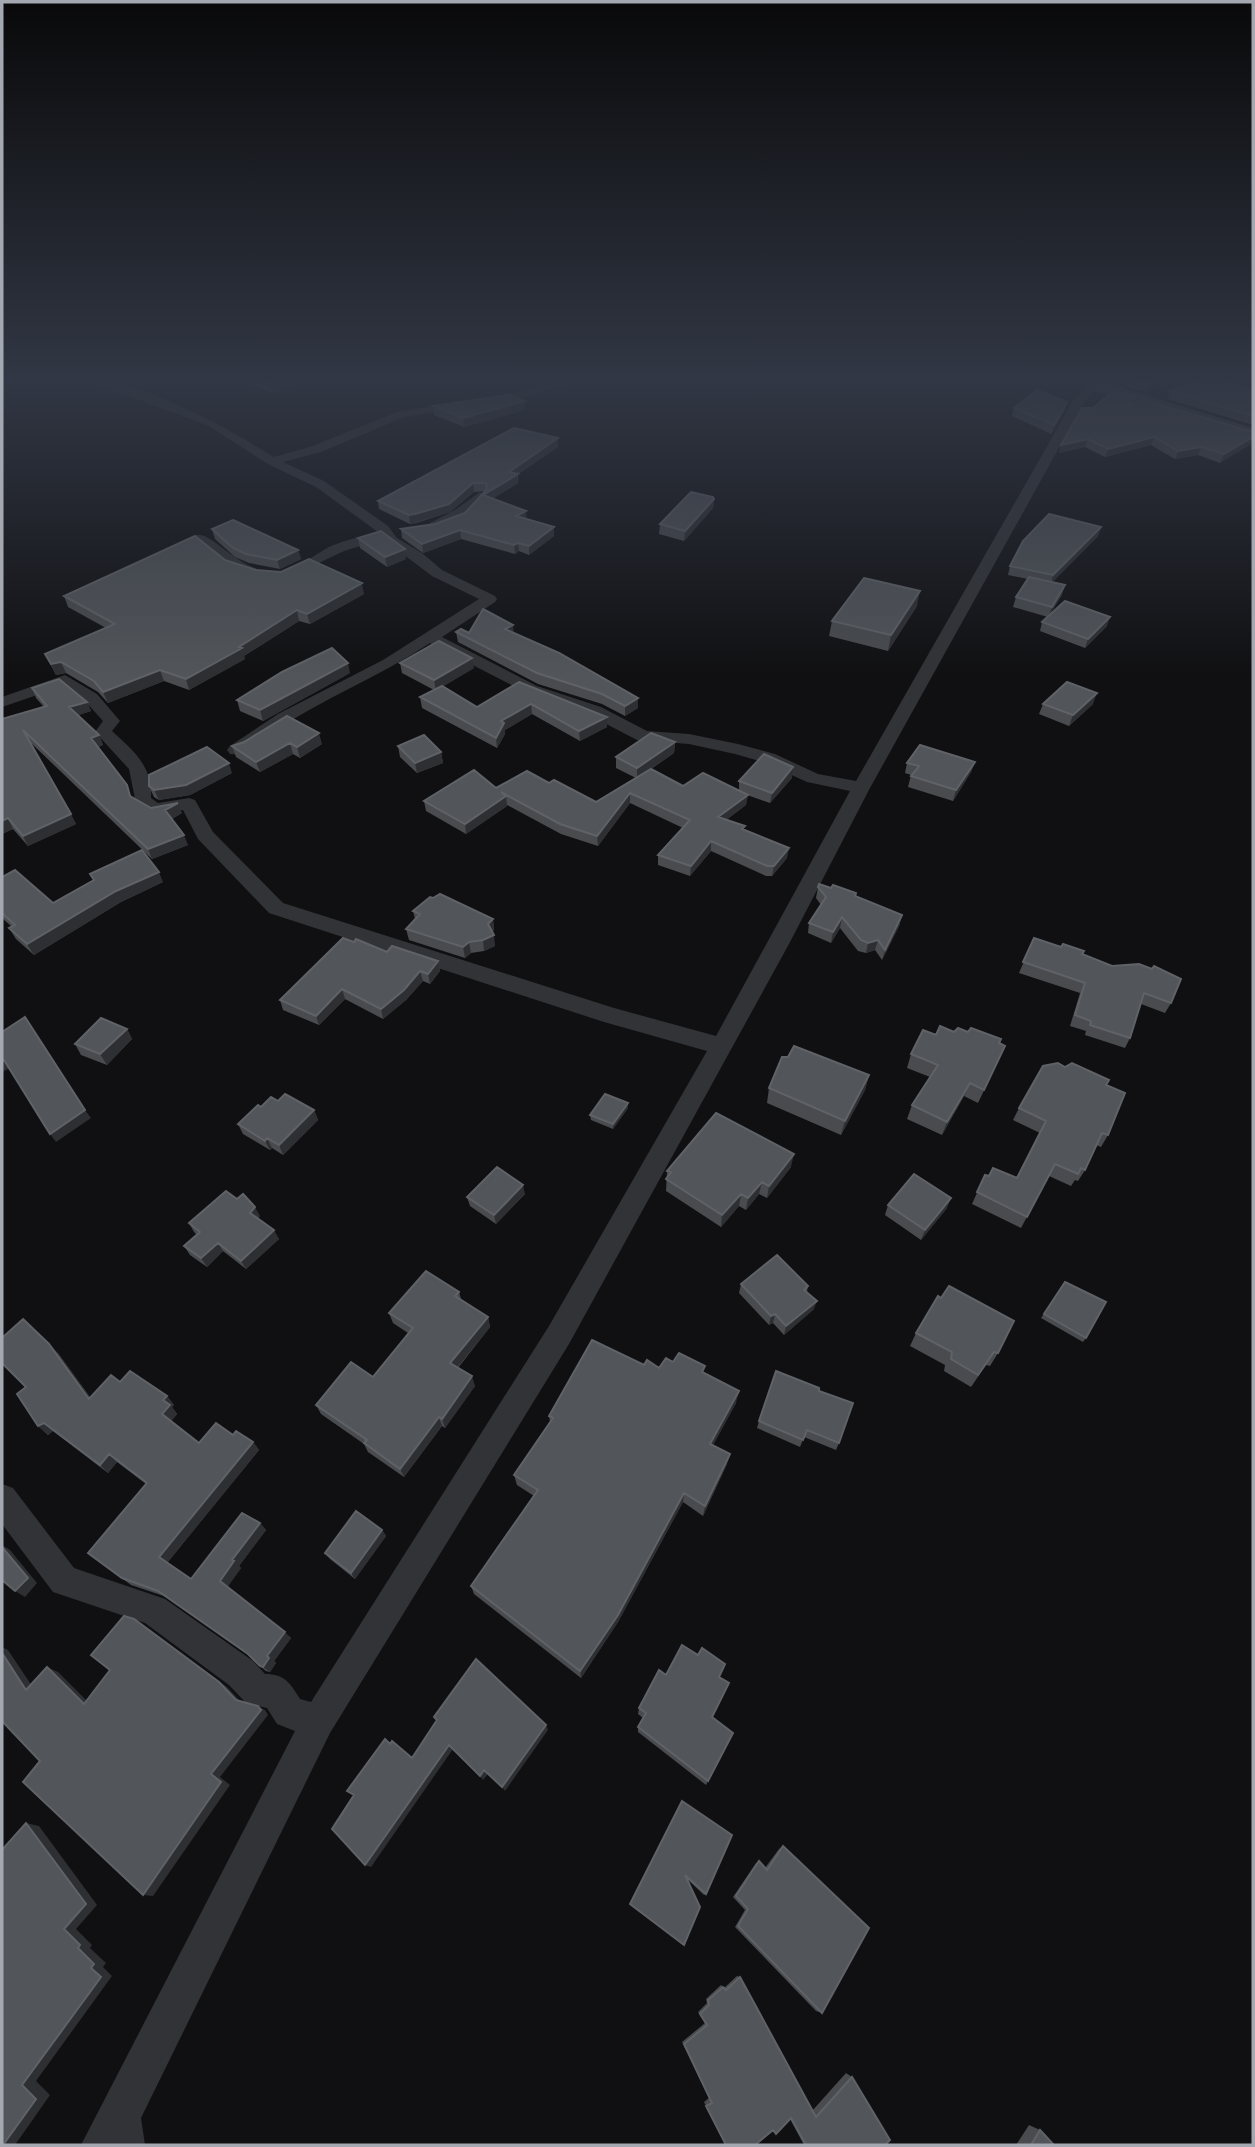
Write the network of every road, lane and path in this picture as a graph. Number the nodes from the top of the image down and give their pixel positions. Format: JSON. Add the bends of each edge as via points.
{"nodes":[{"id":1,"x":308,"y":478,"type":"edge"},
{"id":2,"x":1035,"y":478,"type":"edge"},
{"id":3,"x":480,"y":496,"type":"edge"},
{"id":4,"x":386,"y":533,"type":"junction"},
{"id":5,"x":201,"y":538,"type":"edge"},
{"id":6,"x":436,"y":632,"type":"junction"},
{"id":7,"x":2,"y":702,"type":"edge"},
{"id":8,"x":236,"y":750,"type":"edge"},
{"id":9,"x":860,"y":788,"type":"junction"},
{"id":10,"x":720,"y":1046,"type":"junction"},
{"id":11,"x":2,"y":1499,"type":"edge"},
{"id":12,"x":318,"y":1721,"type":"junction"},
{"id":13,"x":116,"y":2136,"type":"edge"}],
"edges":[{"from":1,"to":4,"type":"street"},
{"from":2,"to":9,"type":"street"},
{"from":3,"to":4,"type":"street","via":[[467,511],[417,530]]},
{"from":4,"to":5,"type":"street","via":[[273,577],[230,562]]},
{"from":4,"to":6,"type":"street","via":[[437,573],[490,599]]},
{"from":6,"to":8,"type":"street"},
{"from":6,"to":9,"type":"street","via":[[434,639],[487,668],[595,711],[643,736],[738,749],[813,778]]},
{"from":7,"to":10,"type":"street","via":[[65,680],[78,687],[113,721],[103,732],[141,770],[142,800],[155,809],[189,804],[205,835],[276,908]]},
{"from":9,"to":10,"type":"street"},
{"from":10,"to":12,"type":"street","via":[[559,1335]]},
{"from":11,"to":12,"type":"street","via":[[64,1581],[154,1610],[241,1673],[258,1691],[276,1691],[289,1712]]},
{"from":12,"to":13,"type":"street"}]}
